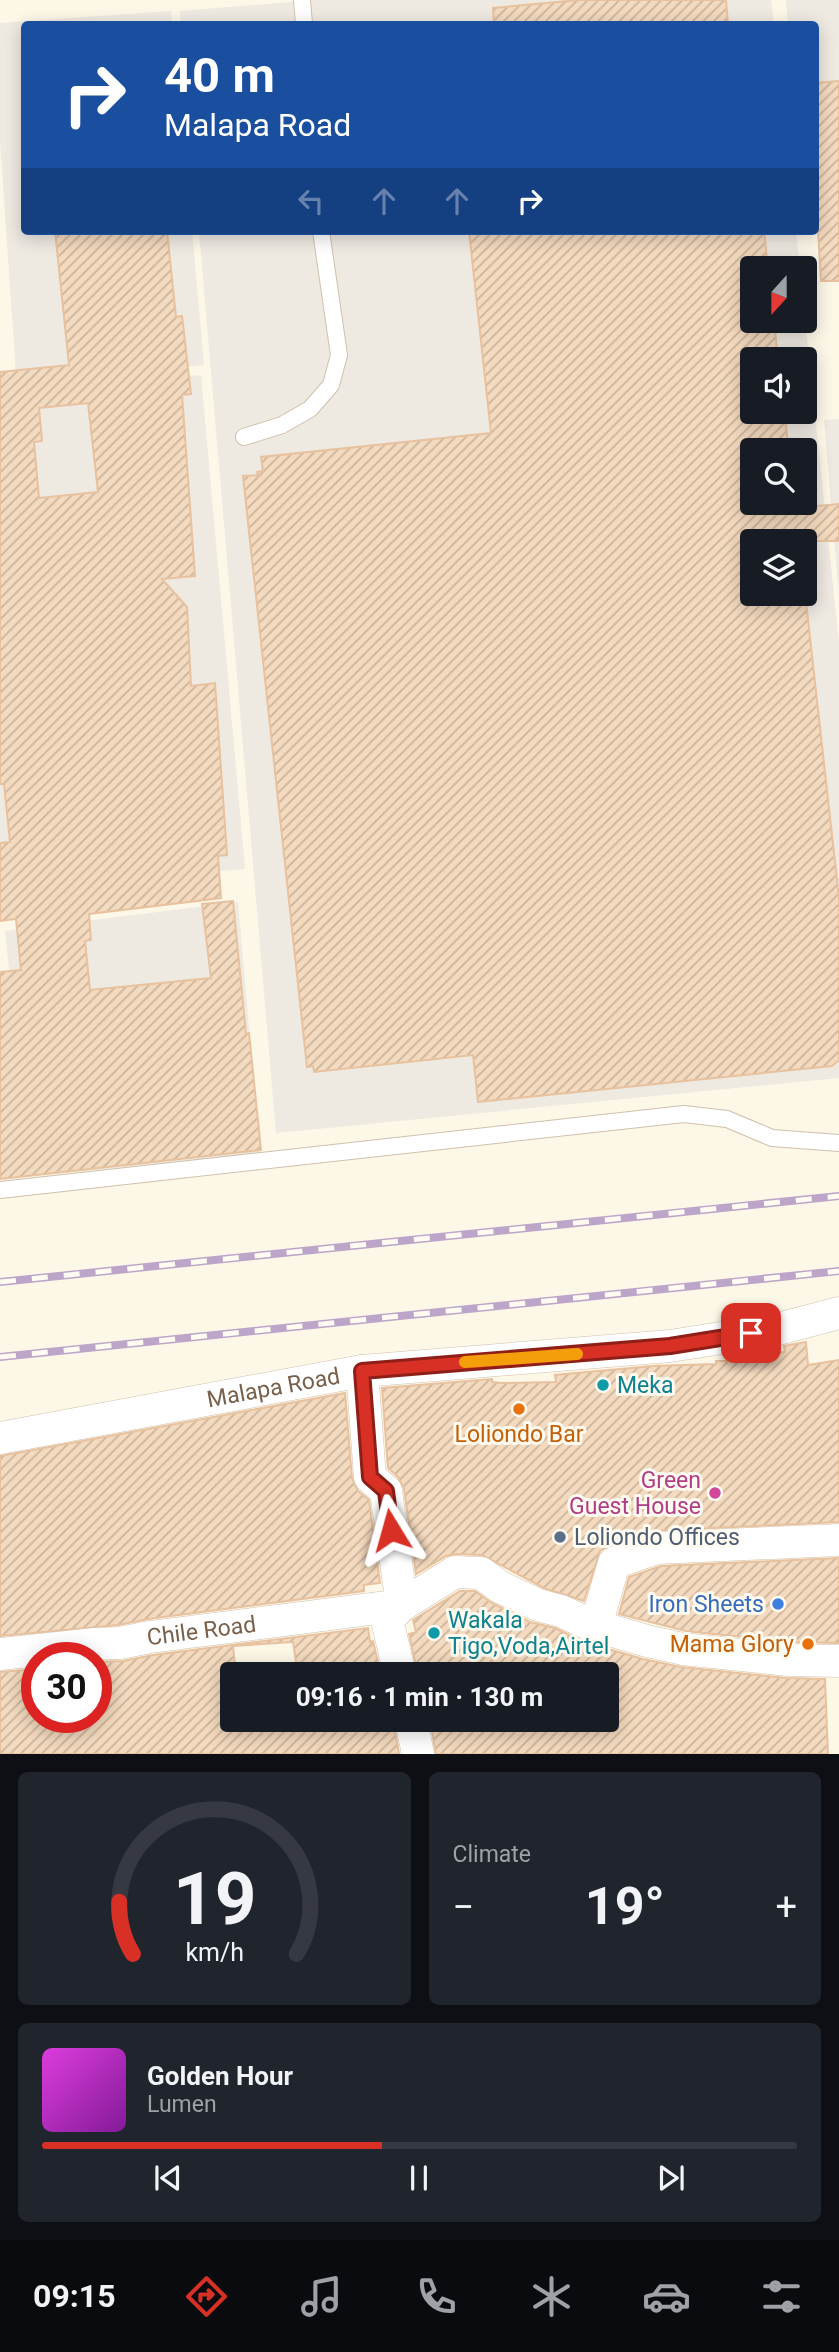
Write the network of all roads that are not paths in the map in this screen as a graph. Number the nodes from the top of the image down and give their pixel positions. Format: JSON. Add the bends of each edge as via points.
{"nodes":[{"id":1,"x":302,"y":0,"type":"edge"},
{"id":2,"x":304,"y":21,"type":"edge"},
{"id":3,"x":322,"y":235,"type":"edge"},
{"id":4,"x":244,"y":437,"type":"dead end"},
{"id":5,"x":839,"y":1143,"type":"edge"},
{"id":6,"x":0,"y":1190,"type":"edge"},
{"id":7,"x":839,"y":1313,"type":"edge"},
{"id":8,"x":362,"y":1371,"type":"junction"},
{"id":9,"x":0,"y":1438,"type":"edge"},
{"id":10,"x":839,"y":1540,"type":"edge"},
{"id":11,"x":402,"y":1605,"type":"junction"},
{"id":12,"x":589,"y":1624,"type":"junction"},
{"id":13,"x":0,"y":1654,"type":"edge"},
{"id":14,"x":839,"y":1661,"type":"edge"},
{"id":15,"x":397,"y":1662,"type":"edge"},
{"id":16,"x":413,"y":1732,"type":"edge"},
{"id":17,"x":418,"y":1754,"type":"edge"}],
"edges":[{"from":1,"to":2,"type":"lane"},
{"from":3,"to":4,"type":"lane","via":[[339,355],[331,385],[310,409],[282,425]]},
{"from":5,"to":6,"type":"lane","via":[[772,1138],[727,1119],[684,1114]]},
{"from":7,"to":8,"type":"street","name":"Malapa Road","via":[[779,1329],[670,1346]]},
{"from":8,"to":9,"type":"street","name":"Malapa Road"},
{"from":8,"to":11,"type":"street","via":[[370,1477],[386,1491]]},
{"from":10,"to":12,"type":"street","via":[[643,1552],[614,1563],[600,1612]]},
{"from":11,"to":12,"type":"street","name":"Chile Road","via":[[456,1572],[481,1573],[515,1595]]},
{"from":11,"to":13,"type":"street","name":"Chile Road","via":[[120,1643]]},
{"from":11,"to":15,"type":"street","via":[[387,1620]]},
{"from":12,"to":14,"type":"street","name":"Chile Road","via":[[683,1649]]},
{"from":16,"to":17,"type":"street"}]}
